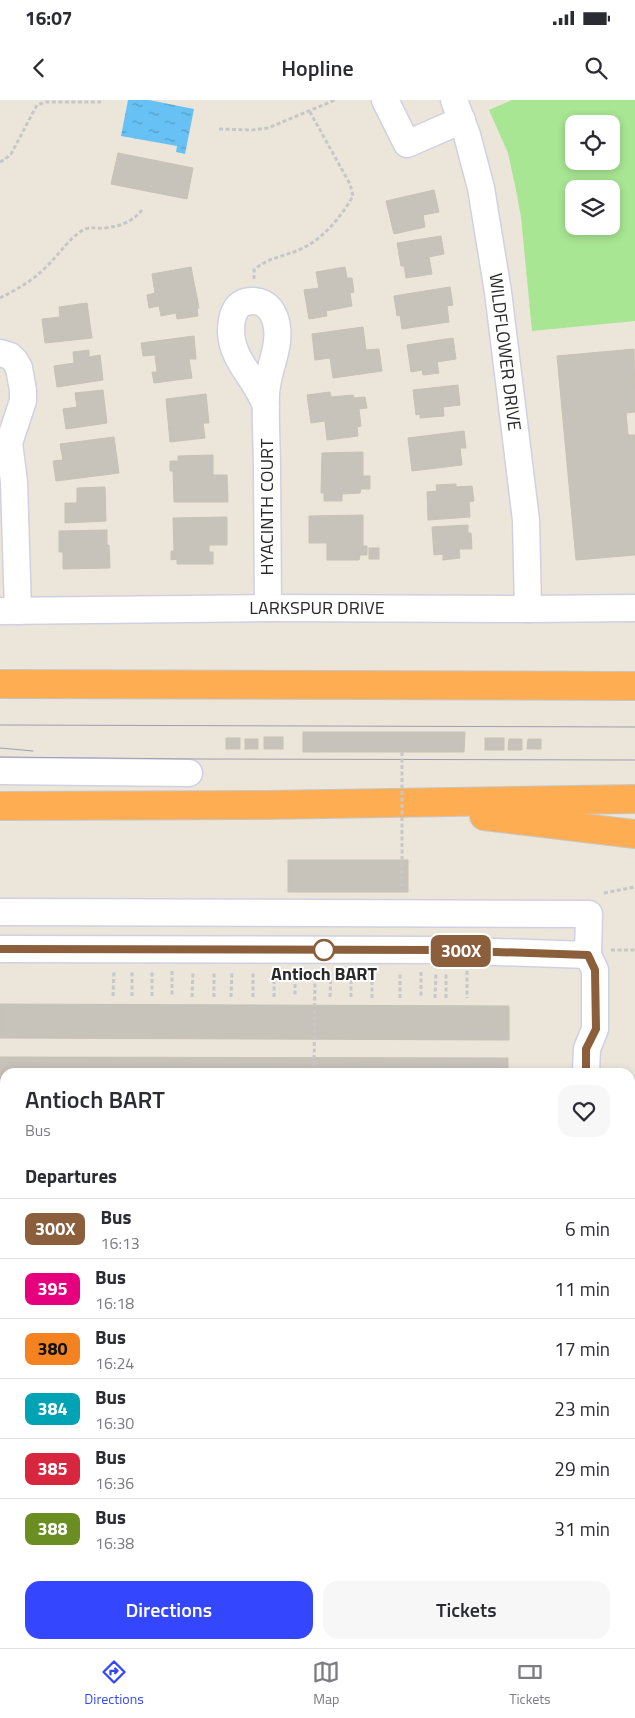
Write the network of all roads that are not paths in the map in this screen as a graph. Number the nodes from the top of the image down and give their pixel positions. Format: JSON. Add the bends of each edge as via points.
{"nodes":[{"id":1,"x":385,"y":100,"type":"edge"},
{"id":2,"x":458,"y":110,"type":"edge"},
{"id":3,"x":0,"y":353,"type":"edge"},
{"id":4,"x":266,"y":407,"type":"dead end"},
{"id":5,"x":4,"y":438,"type":"edge"},
{"id":6,"x":268,"y":608,"type":"junction"},
{"id":7,"x":635,"y":608,"type":"edge"},
{"id":8,"x":528,"y":609,"type":"junction"},
{"id":9,"x":9,"y":611,"type":"edge"},
{"id":10,"x":0,"y":684,"type":"edge"},
{"id":11,"x":635,"y":686,"type":"edge"},
{"id":12,"x":172,"y":768,"type":"dead end"},
{"id":13,"x":0,"y":771,"type":"edge"},
{"id":14,"x":635,"y":799,"type":"edge"},
{"id":15,"x":378,"y":804,"type":"junction"},
{"id":16,"x":0,"y":806,"type":"edge"},
{"id":17,"x":635,"y":834,"type":"edge"},
{"id":18,"x":0,"y":912,"type":"edge"},
{"id":19,"x":0,"y":949,"type":"edge"},
{"id":20,"x":599,"y":953,"type":"junction"},
{"id":21,"x":586,"y":1061,"type":"edge"}],
"edges":[{"from":1,"to":2,"type":"street","via":[[407,144]]},
{"from":2,"to":8,"type":"street","name":"WILDFLOWER DRIVE","via":[[473,152],[481,188],[504,333],[526,520]]},
{"from":3,"to":5,"type":"street","via":[[15,361],[23,390],[23,401]]},
{"from":4,"to":6,"type":"street","name":"HYACINTH COURT"},
{"from":5,"to":9,"type":"street","via":[[14,490]]},
{"from":6,"to":8,"type":"street","name":"LARKSPUR DRIVE"},
{"from":6,"to":9,"type":"street","name":"LARKSPUR DRIVE"},
{"from":7,"to":8,"type":"street","name":"LARKSPUR DRIVE"},
{"from":10,"to":11,"type":"highway"},
{"from":12,"to":13,"type":"street"},
{"from":14,"to":15,"type":"highway"},
{"from":15,"to":16,"type":"highway"},
{"from":15,"to":17,"type":"highway"},
{"from":18,"to":20,"type":"street","via":[[589,914]]},
{"from":19,"to":20,"type":"street"},
{"from":20,"to":21,"type":"street","via":[[595,970],[596,1029]]}]}
